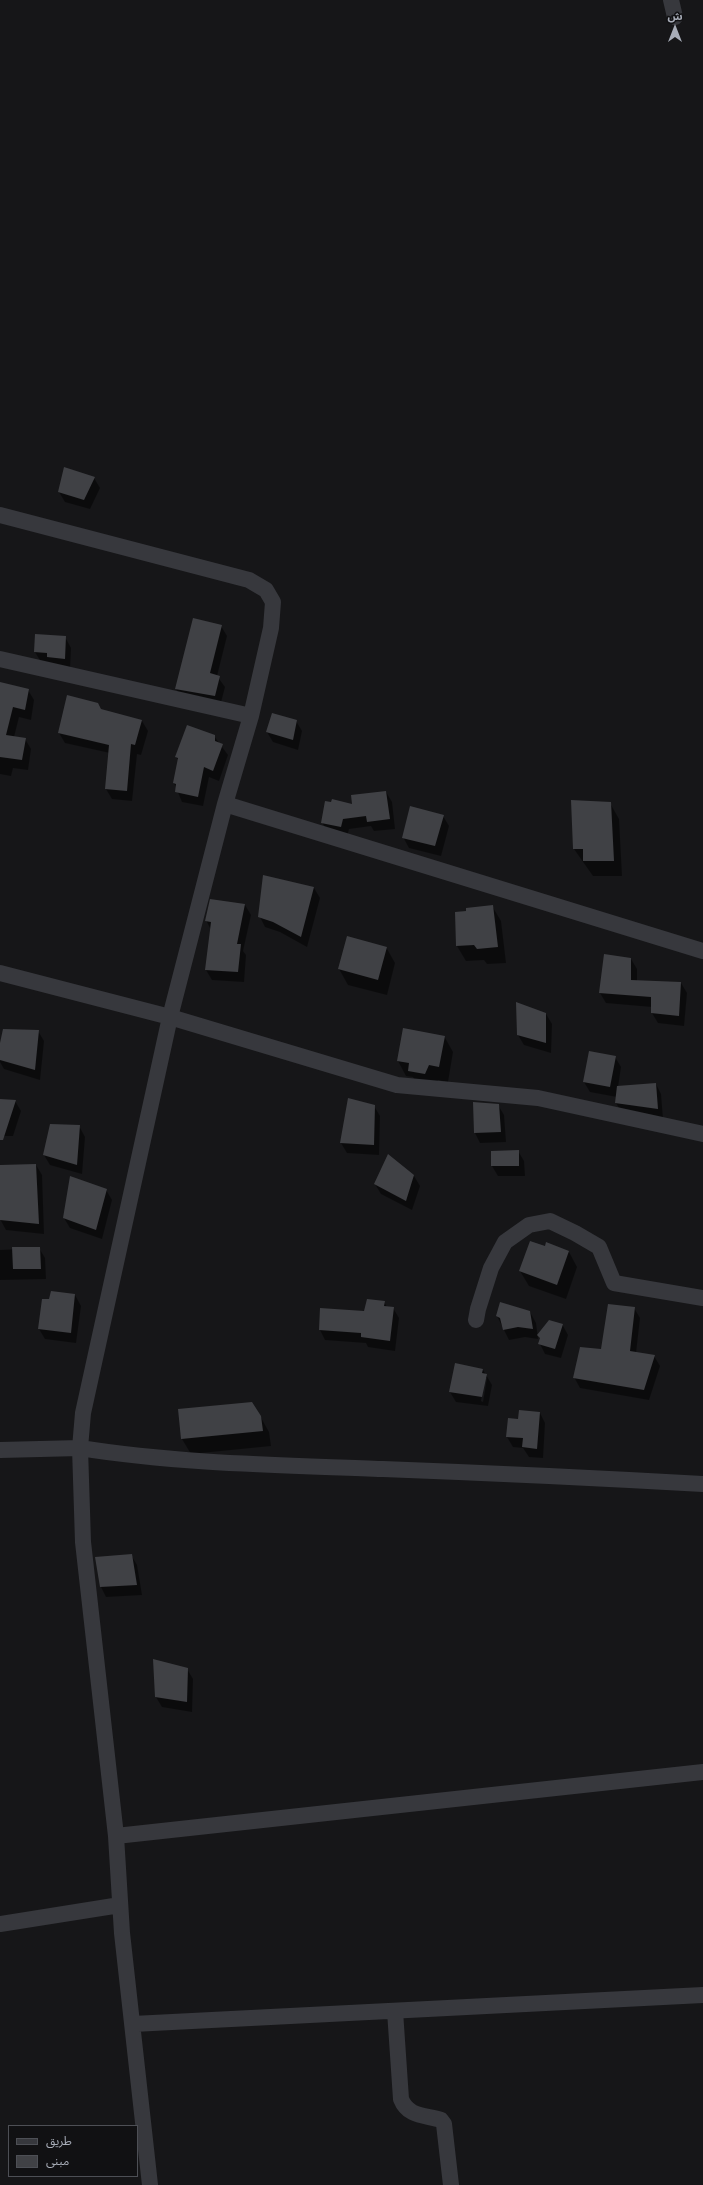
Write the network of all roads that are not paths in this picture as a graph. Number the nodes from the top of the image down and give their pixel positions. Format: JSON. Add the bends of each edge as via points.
{"nodes":[{"id":1,"x":671,"y":0,"type":"edge"},
{"id":2,"x":675,"y":17,"type":"dead end"},
{"id":3,"x":0,"y":515,"type":"edge"},
{"id":4,"x":0,"y":659,"type":"edge"},
{"id":5,"x":251,"y":716,"type":"junction"},
{"id":6,"x":225,"y":804,"type":"junction"},
{"id":7,"x":703,"y":951,"type":"edge"},
{"id":8,"x":0,"y":973,"type":"edge"},
{"id":9,"x":170,"y":1018,"type":"junction"},
{"id":10,"x":703,"y":1134,"type":"edge"},
{"id":11,"x":703,"y":1298,"type":"edge"},
{"id":12,"x":476,"y":1320,"type":"dead end"},
{"id":13,"x":80,"y":1448,"type":"junction"},
{"id":14,"x":0,"y":1450,"type":"edge"},
{"id":15,"x":703,"y":1484,"type":"edge"},
{"id":16,"x":703,"y":1772,"type":"edge"},
{"id":17,"x":116,"y":1836,"type":"junction"},
{"id":18,"x":120,"y":1905,"type":"junction"},
{"id":19,"x":0,"y":1924,"type":"edge"},
{"id":20,"x":703,"y":1995,"type":"edge"},
{"id":21,"x":395,"y":2011,"type":"junction"},
{"id":22,"x":133,"y":2024,"type":"junction"},
{"id":23,"x":150,"y":2185,"type":"edge"},
{"id":24,"x":451,"y":2185,"type":"edge"}],
"edges":[{"from":1,"to":2,"type":"street"},
{"from":3,"to":5,"type":"street","via":[[248,580],[266,590],[272,602],[271,628]]},
{"from":4,"to":5,"type":"street"},
{"from":5,"to":6,"type":"street"},
{"from":6,"to":7,"type":"street"},
{"from":6,"to":9,"type":"street"},
{"from":8,"to":9,"type":"street"},
{"from":9,"to":10,"type":"street","via":[[397,1085],[538,1098]]},
{"from":9,"to":13,"type":"street","via":[[83,1413]]},
{"from":11,"to":12,"type":"street","via":[[614,1283],[599,1247],[550,1222],[529,1225],[504,1242],[491,1268]]},
{"from":13,"to":14,"type":"street"},
{"from":13,"to":15,"type":"street","via":[[159,1458],[286,1466],[502,1473]]},
{"from":13,"to":17,"type":"street","via":[[83,1542]]},
{"from":16,"to":17,"type":"street"},
{"from":17,"to":18,"type":"street"},
{"from":18,"to":19,"type":"street","via":[[68,1911]]},
{"from":18,"to":22,"type":"street"},
{"from":20,"to":21,"type":"street"},
{"from":21,"to":22,"type":"street"},
{"from":21,"to":24,"type":"street","via":[[401,2099],[410,2112],[421,2117],[441,2120],[444,2124]]},
{"from":22,"to":23,"type":"street"}]}
